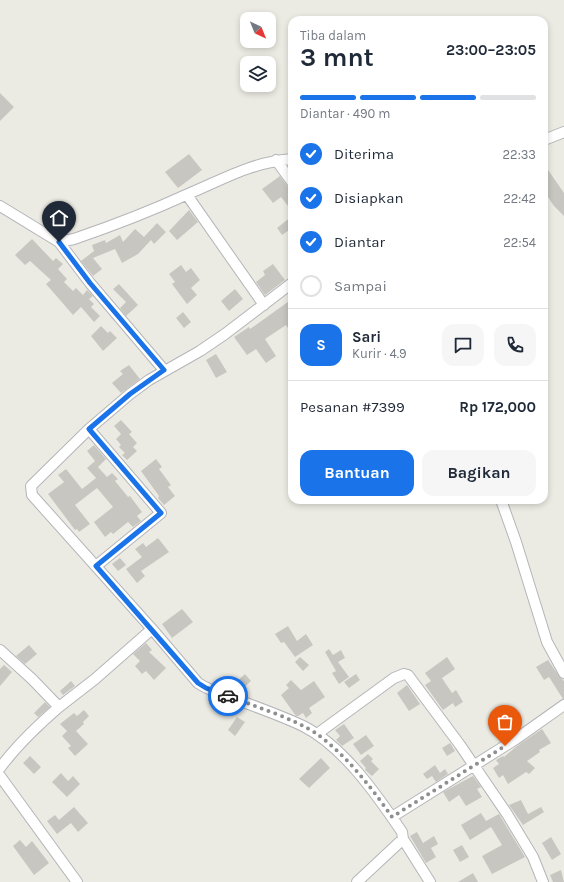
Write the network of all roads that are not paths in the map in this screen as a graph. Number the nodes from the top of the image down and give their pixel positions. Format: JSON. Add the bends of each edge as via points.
{"nodes":[{"id":1,"x":564,"y":132,"type":"edge"},
{"id":2,"x":548,"y":138,"type":"edge"},
{"id":3,"x":288,"y":159,"type":"edge"},
{"id":4,"x":276,"y":160,"type":"junction"},
{"id":5,"x":288,"y":176,"type":"edge"},
{"id":6,"x":187,"y":195,"type":"junction"},
{"id":7,"x":0,"y":206,"type":"edge"},
{"id":8,"x":59,"y":242,"type":"junction"},
{"id":9,"x":288,"y":286,"type":"edge"},
{"id":10,"x":264,"y":305,"type":"junction"},
{"id":11,"x":164,"y":370,"type":"junction"},
{"id":12,"x":89,"y":429,"type":"junction"},
{"id":13,"x":502,"y":504,"type":"edge"},
{"id":14,"x":96,"y":566,"type":"junction"},
{"id":15,"x":152,"y":629,"type":"junction"},
{"id":16,"x":0,"y":650,"type":"edge"},
{"id":17,"x":564,"y":673,"type":"edge"},
{"id":18,"x":564,"y":705,"type":"edge"},
{"id":19,"x":59,"y":707,"type":"junction"},
{"id":20,"x":317,"y":734,"type":"junction"},
{"id":21,"x":473,"y":765,"type":"junction"},
{"id":22,"x":0,"y":768,"type":"edge"},
{"id":23,"x":0,"y":776,"type":"edge"},
{"id":24,"x":392,"y":817,"type":"junction"},
{"id":25,"x":403,"y":839,"type":"junction"},
{"id":26,"x":76,"y":882,"type":"edge"},
{"id":27,"x":357,"y":882,"type":"edge"},
{"id":28,"x":430,"y":882,"type":"edge"},
{"id":29,"x":543,"y":882,"type":"edge"}],
"edges":[{"from":1,"to":2,"type":"street"},
{"from":3,"to":4,"type":"street"},
{"from":4,"to":5,"type":"street"},
{"from":4,"to":6,"type":"street","via":[[247,168]]},
{"from":6,"to":8,"type":"street","via":[[89,234]]},
{"from":6,"to":10,"type":"street"},
{"from":7,"to":8,"type":"street"},
{"from":8,"to":11,"type":"street","via":[[90,283]]},
{"from":9,"to":10,"type":"street"},
{"from":10,"to":11,"type":"street","via":[[200,351]]},
{"from":11,"to":12,"type":"street","via":[[130,394]]},
{"from":12,"to":14,"type":"street","via":[[34,481],[30,490]]},
{"from":12,"to":14,"type":"street","via":[[161,513]]},
{"from":13,"to":17,"type":"street","via":[[547,642]]},
{"from":14,"to":15,"type":"street"},
{"from":15,"to":19,"type":"street"},
{"from":15,"to":20,"type":"street","via":[[198,683]]},
{"from":16,"to":19,"type":"street"},
{"from":18,"to":21,"type":"street"},
{"from":19,"to":22,"type":"street","via":[[33,730]]},
{"from":20,"to":21,"type":"street","via":[[394,678],[404,674],[411,678]]},
{"from":20,"to":24,"type":"street","via":[[356,771]]},
{"from":21,"to":24,"type":"street"},
{"from":21,"to":29,"type":"street","via":[[516,829]]},
{"from":23,"to":26,"type":"street"},
{"from":24,"to":25,"type":"street","via":[[402,832]]},
{"from":25,"to":27,"type":"street"},
{"from":25,"to":28,"type":"street"}]}
